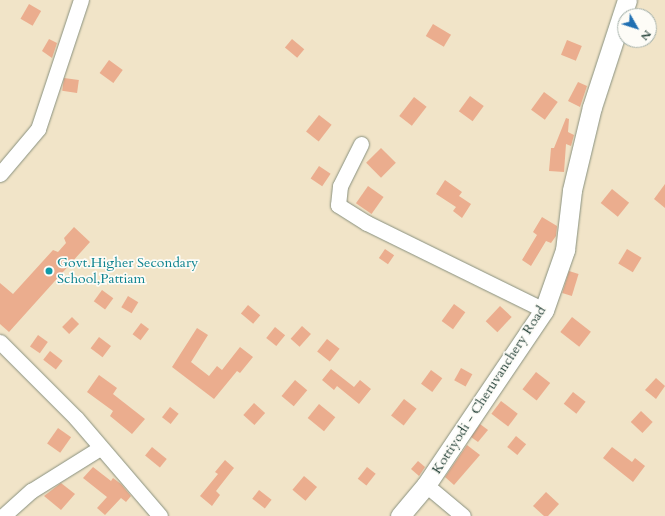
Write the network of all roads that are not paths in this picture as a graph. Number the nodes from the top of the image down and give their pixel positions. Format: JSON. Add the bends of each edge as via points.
{"nodes":[{"id":1,"x":81,"y":0,"type":"edge"},
{"id":2,"x":627,"y":0,"type":"edge"},
{"id":3,"x":361,"y":144,"type":"dead end"},
{"id":4,"x":0,"y":174,"type":"edge"},
{"id":5,"x":544,"y":310,"type":"junction"},
{"id":6,"x":0,"y":342,"type":"edge"},
{"id":7,"x":100,"y":448,"type":"junction"},
{"id":8,"x":426,"y":485,"type":"junction"},
{"id":9,"x":3,"y":516,"type":"edge"},
{"id":10,"x":160,"y":516,"type":"edge"},
{"id":11,"x":400,"y":516,"type":"edge"},
{"id":12,"x":463,"y":516,"type":"edge"}],
"edges":[{"from":1,"to":4,"type":"street","via":[[38,129]]},
{"from":2,"to":5,"type":"main road","name":"Kottiyodi - Cheruvanchery Road","via":[[592,107],[572,190],[565,250]]},
{"from":3,"to":5,"type":"street","via":[[340,186],[338,205],[367,224]]},
{"from":5,"to":8,"type":"main road","name":"Kottiyodi - Cheruvanchery Road"},
{"from":6,"to":7,"type":"street","via":[[76,418]]},
{"from":7,"to":9,"type":"street","via":[[31,491]]},
{"from":7,"to":10,"type":"street"},
{"from":8,"to":11,"type":"main road","name":"Kottiyodi - Cheruvanchery Road"},
{"from":8,"to":12,"type":"street"}]}
